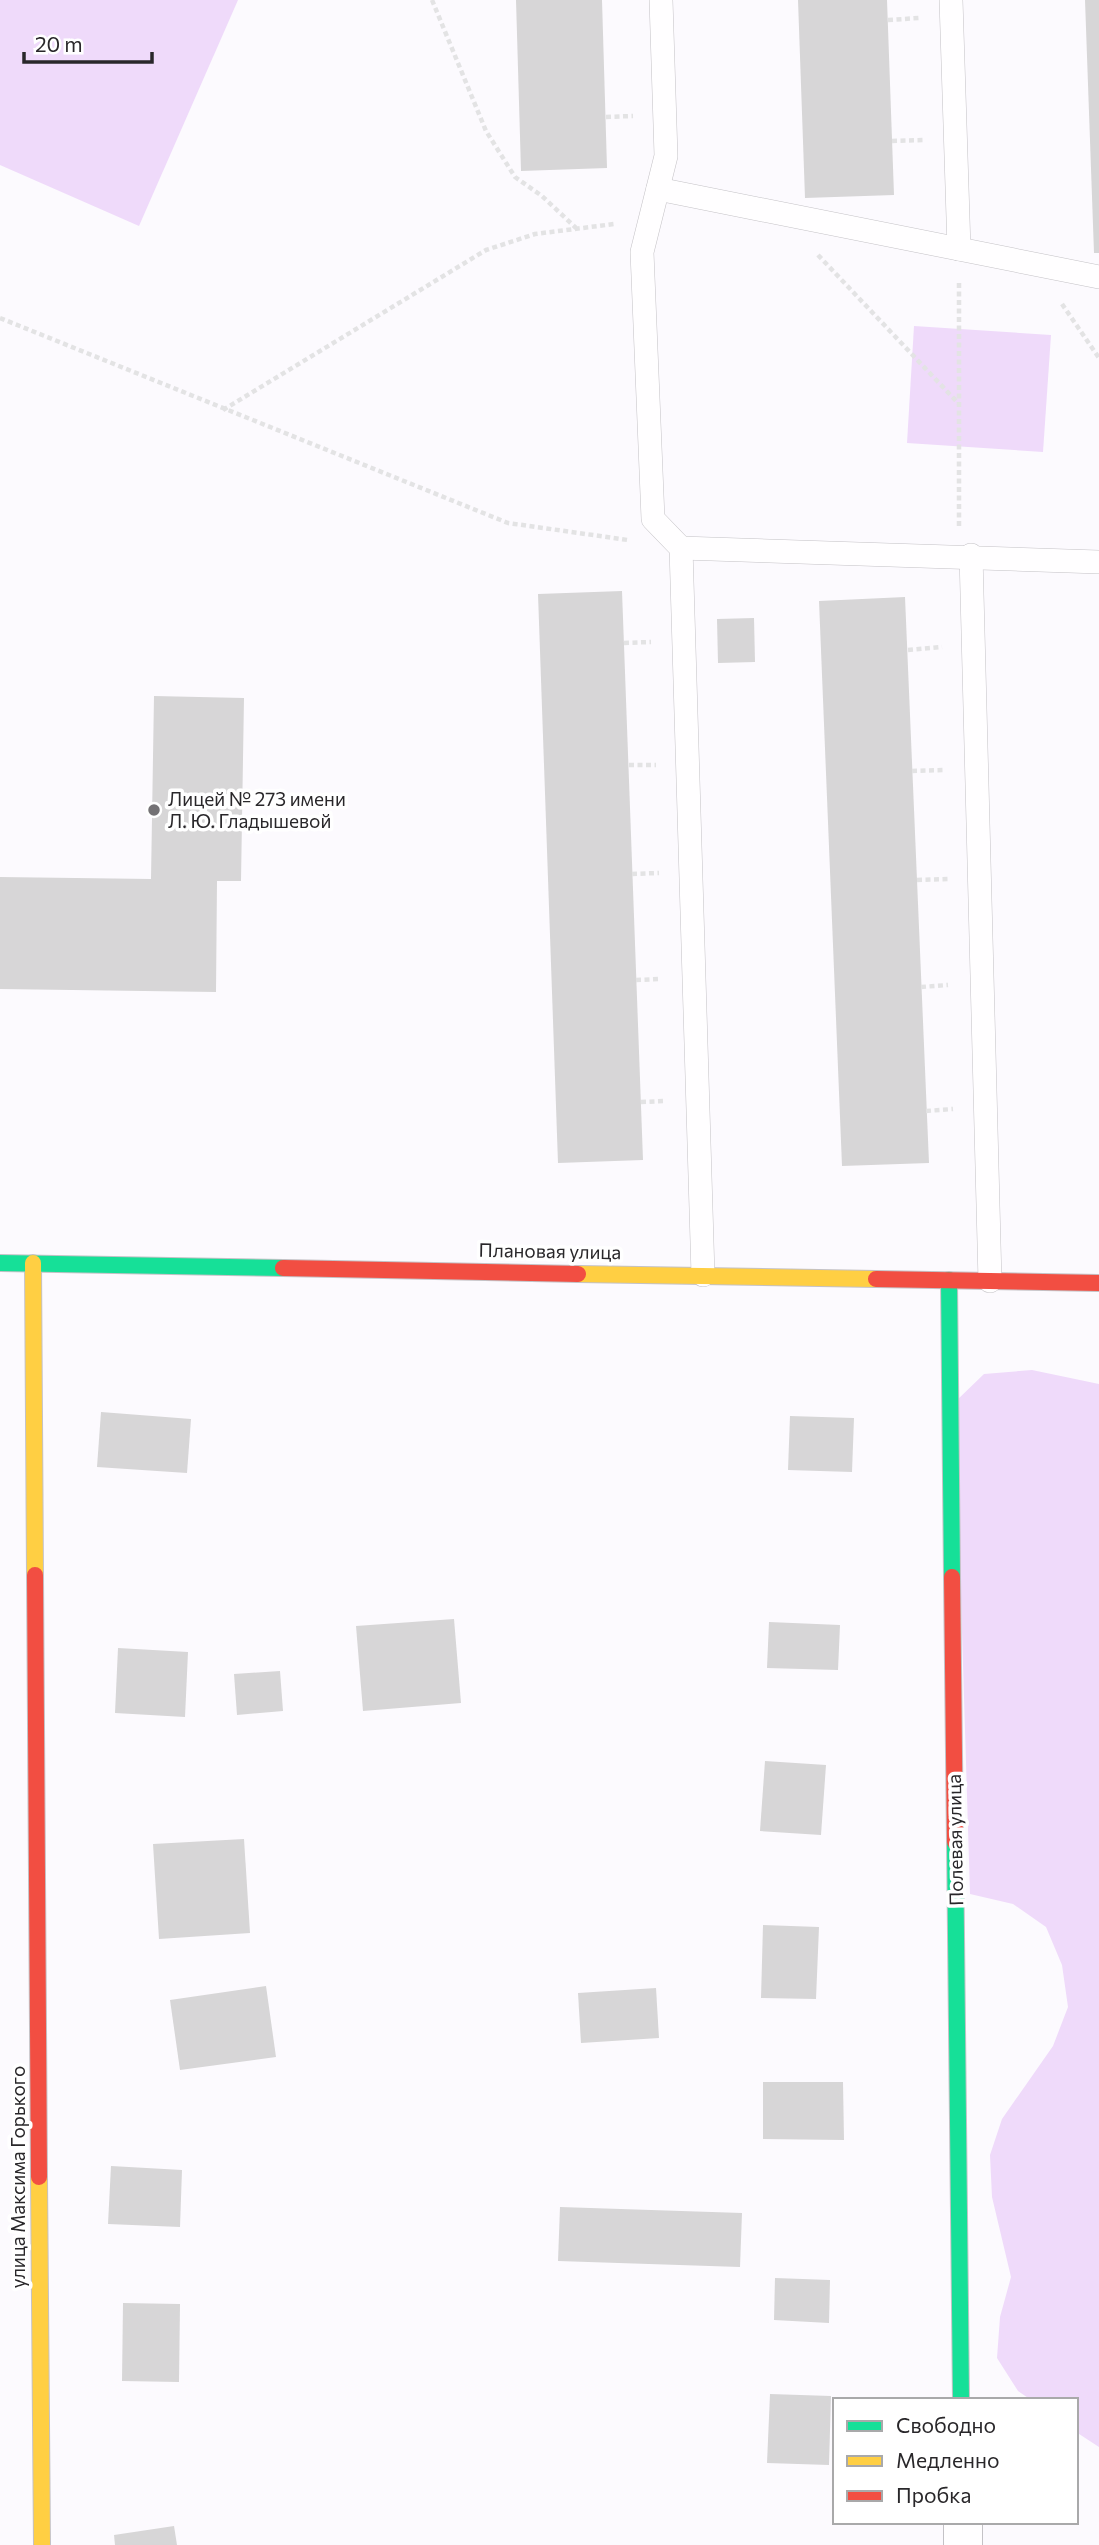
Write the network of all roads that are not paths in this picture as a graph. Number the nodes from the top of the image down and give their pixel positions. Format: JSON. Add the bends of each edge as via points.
{"nodes":[{"id":1,"x":661,"y":0,"type":"edge"},
{"id":2,"x":951,"y":0,"type":"edge"},
{"id":3,"x":657,"y":188,"type":"junction"},
{"id":4,"x":959,"y":249,"type":"junction"},
{"id":5,"x":1099,"y":277,"type":"edge"},
{"id":6,"x":681,"y":548,"type":"junction"},
{"id":7,"x":965,"y":555,"type":"junction"},
{"id":8,"x":1099,"y":562,"type":"edge"},
{"id":9,"x":0,"y":1263,"type":"edge"},
{"id":10,"x":33,"y":1263,"type":"junction"},
{"id":11,"x":703,"y":1275,"type":"junction"},
{"id":12,"x":949,"y":1280,"type":"junction"},
{"id":13,"x":990,"y":1281,"type":"junction"},
{"id":14,"x":1099,"y":1283,"type":"edge"},
{"id":15,"x":961,"y":2398,"type":"edge"},
{"id":16,"x":963,"y":2524,"type":"edge"},
{"id":17,"x":42,"y":2545,"type":"edge"},
{"id":18,"x":963,"y":2545,"type":"edge"}],
"edges":[{"from":1,"to":3,"type":"lane","via":[[666,156]]},
{"from":2,"to":4,"type":"lane"},
{"from":3,"to":4,"type":"lane"},
{"from":3,"to":6,"type":"lane","via":[[642,252],[653,519]]},
{"from":4,"to":5,"type":"lane"},
{"from":6,"to":7,"type":"lane"},
{"from":6,"to":11,"type":"lane"},
{"from":7,"to":8,"type":"lane"},
{"from":7,"to":13,"type":"lane"},
{"from":9,"to":10,"type":"street","name":"Плановая улица"},
{"from":10,"to":11,"type":"street","name":"Плановая улица"},
{"from":10,"to":17,"type":"street","name":"улица Максима Горького"},
{"from":11,"to":12,"type":"street","name":"Плановая улица"},
{"from":12,"to":13,"type":"street","name":"Плановая улица"},
{"from":12,"to":15,"type":"street","name":"Полевая улица"},
{"from":13,"to":14,"type":"street","name":"Плановая улица"},
{"from":16,"to":18,"type":"street"}]}
